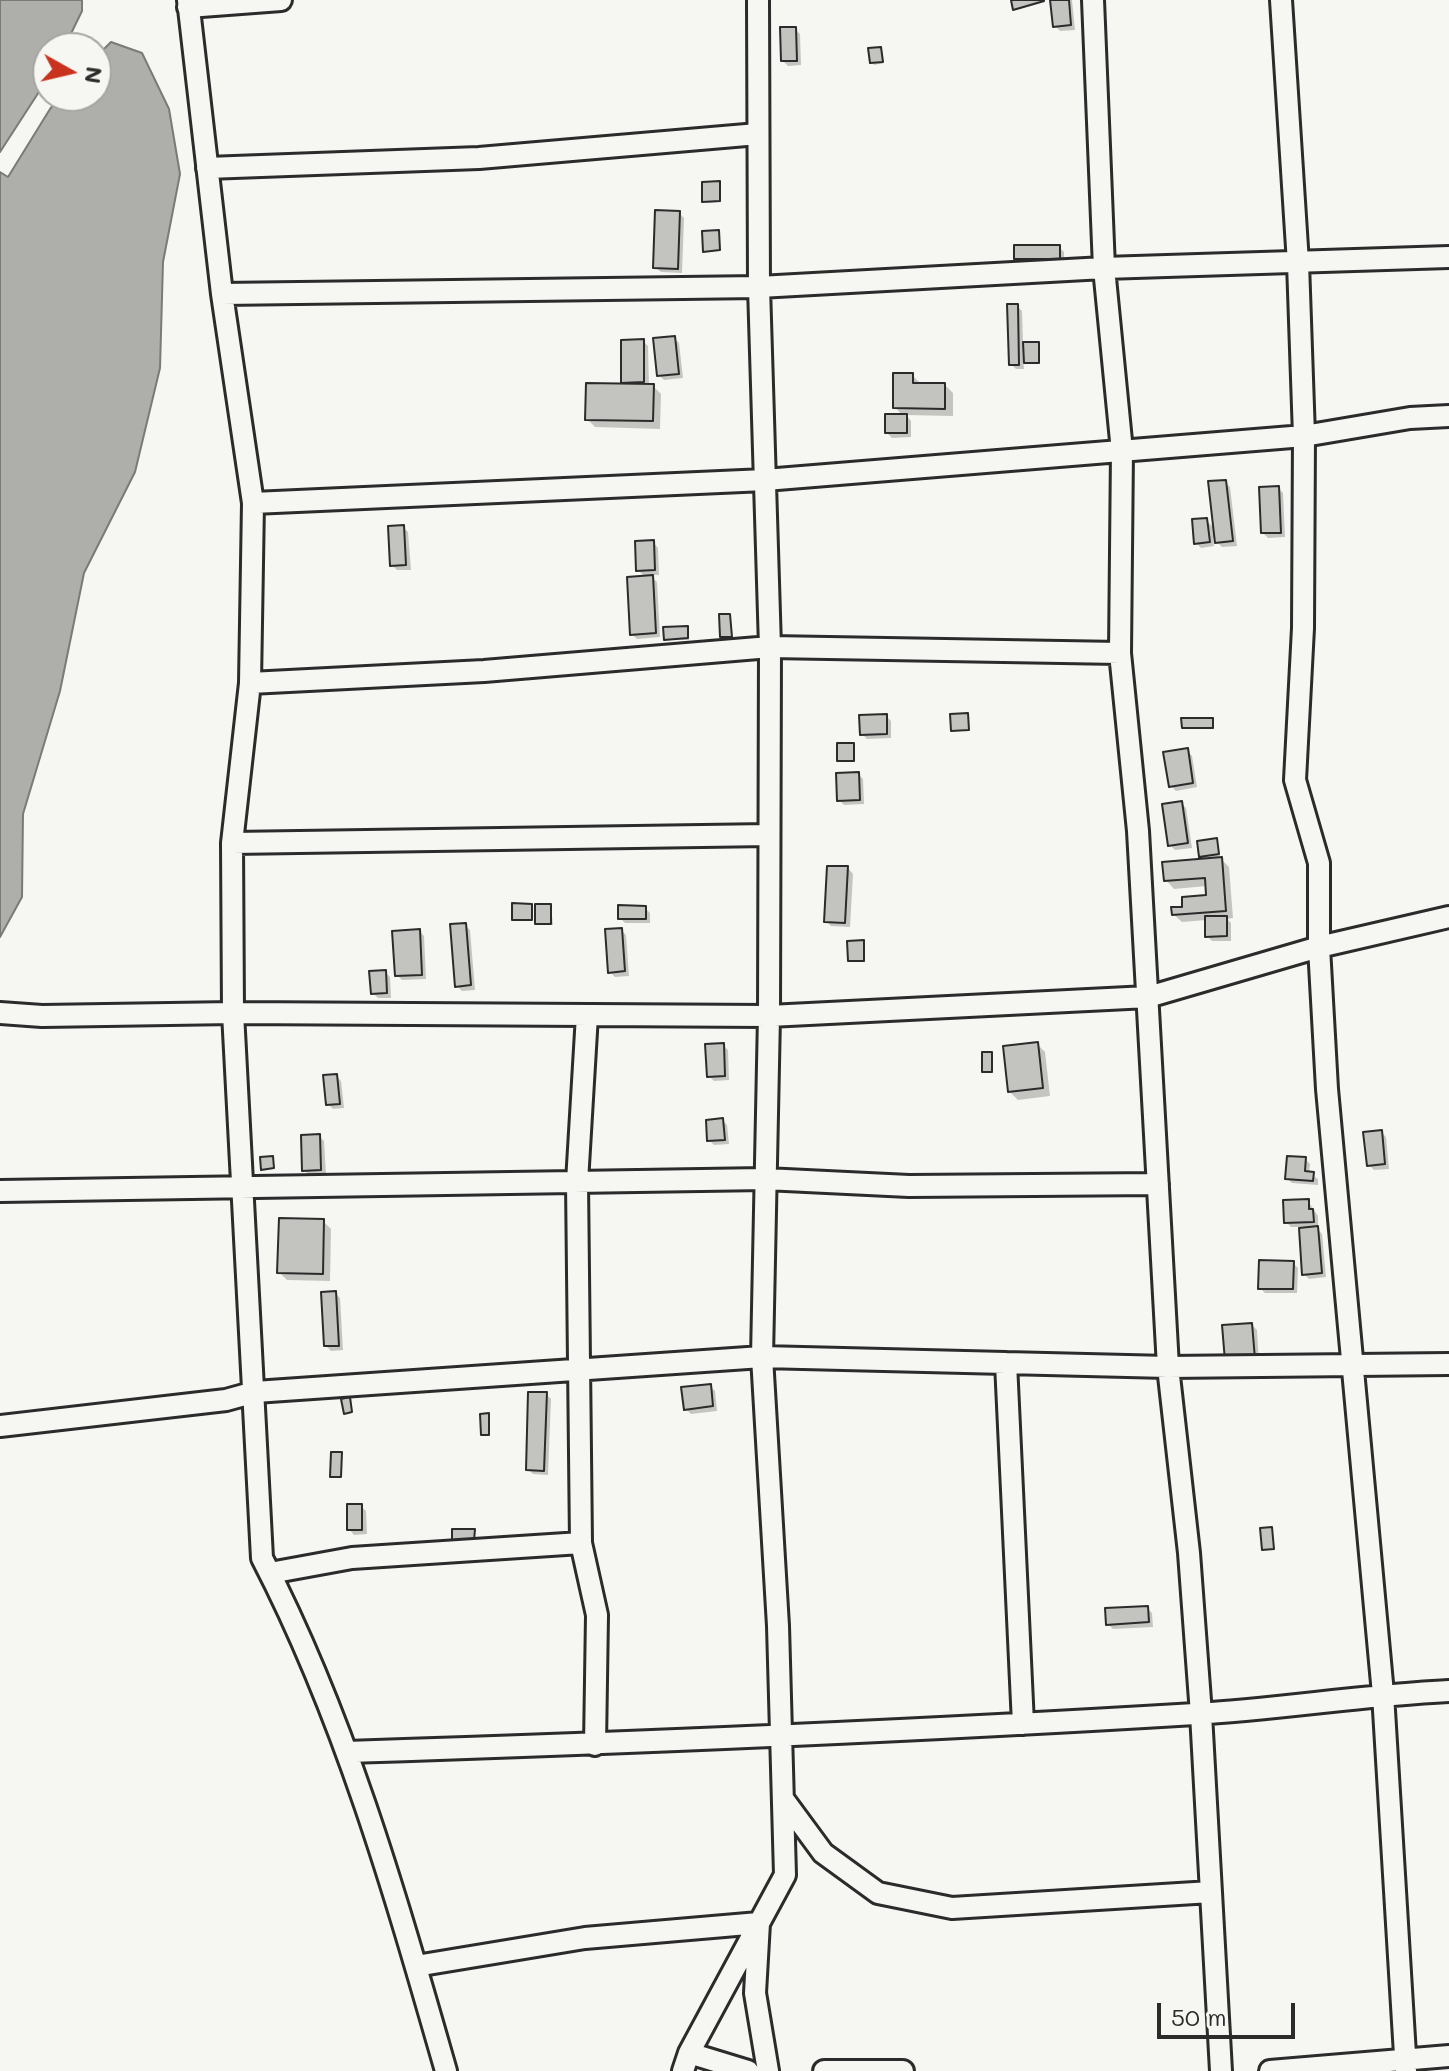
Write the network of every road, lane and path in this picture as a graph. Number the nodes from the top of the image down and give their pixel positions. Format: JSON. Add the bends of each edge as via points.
{"nodes":[{"id":1,"x":281,"y":0,"type":"edge"},
{"id":2,"x":758,"y":0,"type":"edge"},
{"id":3,"x":1093,"y":0,"type":"edge"},
{"id":4,"x":1281,"y":0,"type":"edge"},
{"id":5,"x":188,"y":4,"type":"edge"},
{"id":6,"x":758,"y":134,"type":"junction"},
{"id":7,"x":207,"y":168,"type":"junction"},
{"id":8,"x":1449,"y":257,"type":"edge"},
{"id":9,"x":1298,"y":263,"type":"junction"},
{"id":10,"x":1104,"y":268,"type":"junction"},
{"id":11,"x":759,"y":287,"type":"junction"},
{"id":12,"x":222,"y":294,"type":"junction"},
{"id":13,"x":1449,"y":416,"type":"edge"},
{"id":14,"x":1304,"y":436,"type":"junction"},
{"id":15,"x":1122,"y":451,"type":"junction"},
{"id":16,"x":765,"y":480,"type":"junction"},
{"id":17,"x":253,"y":503,"type":"junction"},
{"id":18,"x":770,"y":647,"type":"junction"},
{"id":19,"x":1120,"y":653,"type":"junction"},
{"id":20,"x":250,"y":683,"type":"junction"},
{"id":21,"x":769,"y":835,"type":"junction"},
{"id":22,"x":232,"y":843,"type":"junction"},
{"id":23,"x":1449,"y":917,"type":"edge"},
{"id":24,"x":1319,"y":947,"type":"junction"},
{"id":25,"x":1148,"y":997,"type":"junction"},
{"id":26,"x":0,"y":1013,"type":"edge"},
{"id":27,"x":233,"y":1013,"type":"junction"},
{"id":28,"x":587,"y":1015,"type":"junction"},
{"id":29,"x":769,"y":1016,"type":"junction"},
{"id":30,"x":765,"y":1179,"type":"junction"},
{"id":31,"x":577,"y":1182,"type":"junction"},
{"id":32,"x":1158,"y":1184,"type":"junction"},
{"id":33,"x":244,"y":1188,"type":"junction"},
{"id":34,"x":0,"y":1191,"type":"edge"},
{"id":35,"x":762,"y":1357,"type":"junction"},
{"id":36,"x":1006,"y":1363,"type":"junction"},
{"id":37,"x":1449,"y":1364,"type":"edge"},
{"id":38,"x":1354,"y":1366,"type":"junction"},
{"id":39,"x":1168,"y":1367,"type":"junction"},
{"id":40,"x":580,"y":1370,"type":"junction"},
{"id":41,"x":255,"y":1392,"type":"junction"},
{"id":42,"x":0,"y":1426,"type":"edge"},
{"id":43,"x":581,"y":1543,"type":"junction"},
{"id":44,"x":270,"y":1573,"type":"junction"},
{"id":45,"x":1449,"y":1691,"type":"edge"},
{"id":46,"x":1383,"y":1694,"type":"junction"},
{"id":47,"x":1201,"y":1714,"type":"junction"},
{"id":48,"x":1023,"y":1724,"type":"junction"},
{"id":49,"x":783,"y":1735,"type":"junction"},
{"id":50,"x":595,"y":1745,"type":"junction"},
{"id":51,"x":347,"y":1752,"type":"junction"},
{"id":52,"x":784,"y":1800,"type":"junction"},
{"id":53,"x":1211,"y":1892,"type":"junction"},
{"id":54,"x":759,"y":1923,"type":"junction"},
{"id":55,"x":416,"y":1966,"type":"junction"},
{"id":56,"x":1449,"y":2056,"type":"edge"},
{"id":57,"x":686,"y":2062,"type":"edge"},
{"id":58,"x":1405,"y":2065,"type":"edge"},
{"id":59,"x":446,"y":2071,"type":"edge"},
{"id":60,"x":748,"y":2071,"type":"edge"},
{"id":61,"x":768,"y":2071,"type":"edge"},
{"id":62,"x":824,"y":2071,"type":"edge"},
{"id":63,"x":903,"y":2071,"type":"edge"},
{"id":64,"x":1221,"y":2071,"type":"edge"},
{"id":65,"x":1270,"y":2071,"type":"edge"}],
"edges":[{"from":1,"to":5,"type":"street"},
{"from":2,"to":6,"type":"street"},
{"from":3,"to":10,"type":"street"},
{"from":4,"to":9,"type":"street"},
{"from":5,"to":7,"type":"street"},
{"from":6,"to":7,"type":"street","via":[[479,158]]},
{"from":6,"to":11,"type":"street"},
{"from":7,"to":12,"type":"street"},
{"from":8,"to":9,"type":"street"},
{"from":9,"to":10,"type":"street"},
{"from":9,"to":14,"type":"street"},
{"from":10,"to":11,"type":"street"},
{"from":10,"to":15,"type":"street"},
{"from":11,"to":12,"type":"street"},
{"from":11,"to":16,"type":"street"},
{"from":12,"to":17,"type":"street"},
{"from":13,"to":14,"type":"street"},
{"from":14,"to":15,"type":"street"},
{"from":14,"to":24,"type":"street","via":[[1303,628],[1295,780],[1319,863]]},
{"from":15,"to":16,"type":"street"},
{"from":15,"to":19,"type":"street"},
{"from":16,"to":17,"type":"street"},
{"from":16,"to":18,"type":"street"},
{"from":17,"to":20,"type":"street"},
{"from":18,"to":19,"type":"street"},
{"from":18,"to":20,"type":"street","via":[[484,671]]},
{"from":18,"to":21,"type":"street"},
{"from":19,"to":25,"type":"street"},
{"from":20,"to":22,"type":"street"},
{"from":21,"to":22,"type":"street"},
{"from":21,"to":29,"type":"street"},
{"from":22,"to":27,"type":"street"},
{"from":23,"to":24,"type":"street"},
{"from":24,"to":25,"type":"street"},
{"from":24,"to":38,"type":"street"},
{"from":25,"to":29,"type":"street"},
{"from":25,"to":32,"type":"street"},
{"from":26,"to":27,"type":"street"},
{"from":27,"to":28,"type":"street"},
{"from":27,"to":33,"type":"street"},
{"from":28,"to":29,"type":"street"},
{"from":28,"to":31,"type":"street"},
{"from":29,"to":30,"type":"street"},
{"from":30,"to":31,"type":"street"},
{"from":30,"to":32,"type":"street","via":[[909,1186]]},
{"from":30,"to":35,"type":"street"},
{"from":31,"to":33,"type":"street"},
{"from":31,"to":40,"type":"street"},
{"from":32,"to":39,"type":"street"},
{"from":33,"to":34,"type":"street"},
{"from":33,"to":41,"type":"street"},
{"from":35,"to":36,"type":"street"},
{"from":35,"to":40,"type":"street"},
{"from":35,"to":49,"type":"street"},
{"from":36,"to":39,"type":"street"},
{"from":36,"to":48,"type":"street"},
{"from":37,"to":38,"type":"street"},
{"from":38,"to":39,"type":"street"},
{"from":38,"to":46,"type":"street"},
{"from":39,"to":47,"type":"street"},
{"from":40,"to":41,"type":"street"},
{"from":40,"to":43,"type":"street"},
{"from":41,"to":42,"type":"street","via":[[226,1400]]},
{"from":41,"to":44,"type":"street","via":[[262,1558]]},
{"from":43,"to":44,"type":"street","via":[[352,1558]]},
{"from":43,"to":50,"type":"street","via":[[597,1615]]},
{"from":44,"to":51,"type":"street"},
{"from":45,"to":46,"type":"street"},
{"from":46,"to":47,"type":"street"},
{"from":46,"to":58,"type":"street"},
{"from":47,"to":48,"type":"street"},
{"from":47,"to":53,"type":"street"},
{"from":48,"to":49,"type":"street"},
{"from":49,"to":50,"type":"street"},
{"from":49,"to":52,"type":"street"},
{"from":50,"to":51,"type":"street"},
{"from":51,"to":55,"type":"street"},
{"from":52,"to":53,"type":"street","via":[[823,1853],[878,1893],[952,1908]]},
{"from":52,"to":54,"type":"street","via":[[785,1875]]},
{"from":53,"to":64,"type":"street"},
{"from":54,"to":55,"type":"street","via":[[585,1938]]},
{"from":54,"to":57,"type":"street"},
{"from":54,"to":61,"type":"street","via":[[755,1993]]},
{"from":55,"to":59,"type":"street"},
{"from":56,"to":58,"type":"street"},
{"from":57,"to":60,"type":"street"},
{"from":58,"to":65,"type":"street"},
{"from":62,"to":63,"type":"street"}]}
